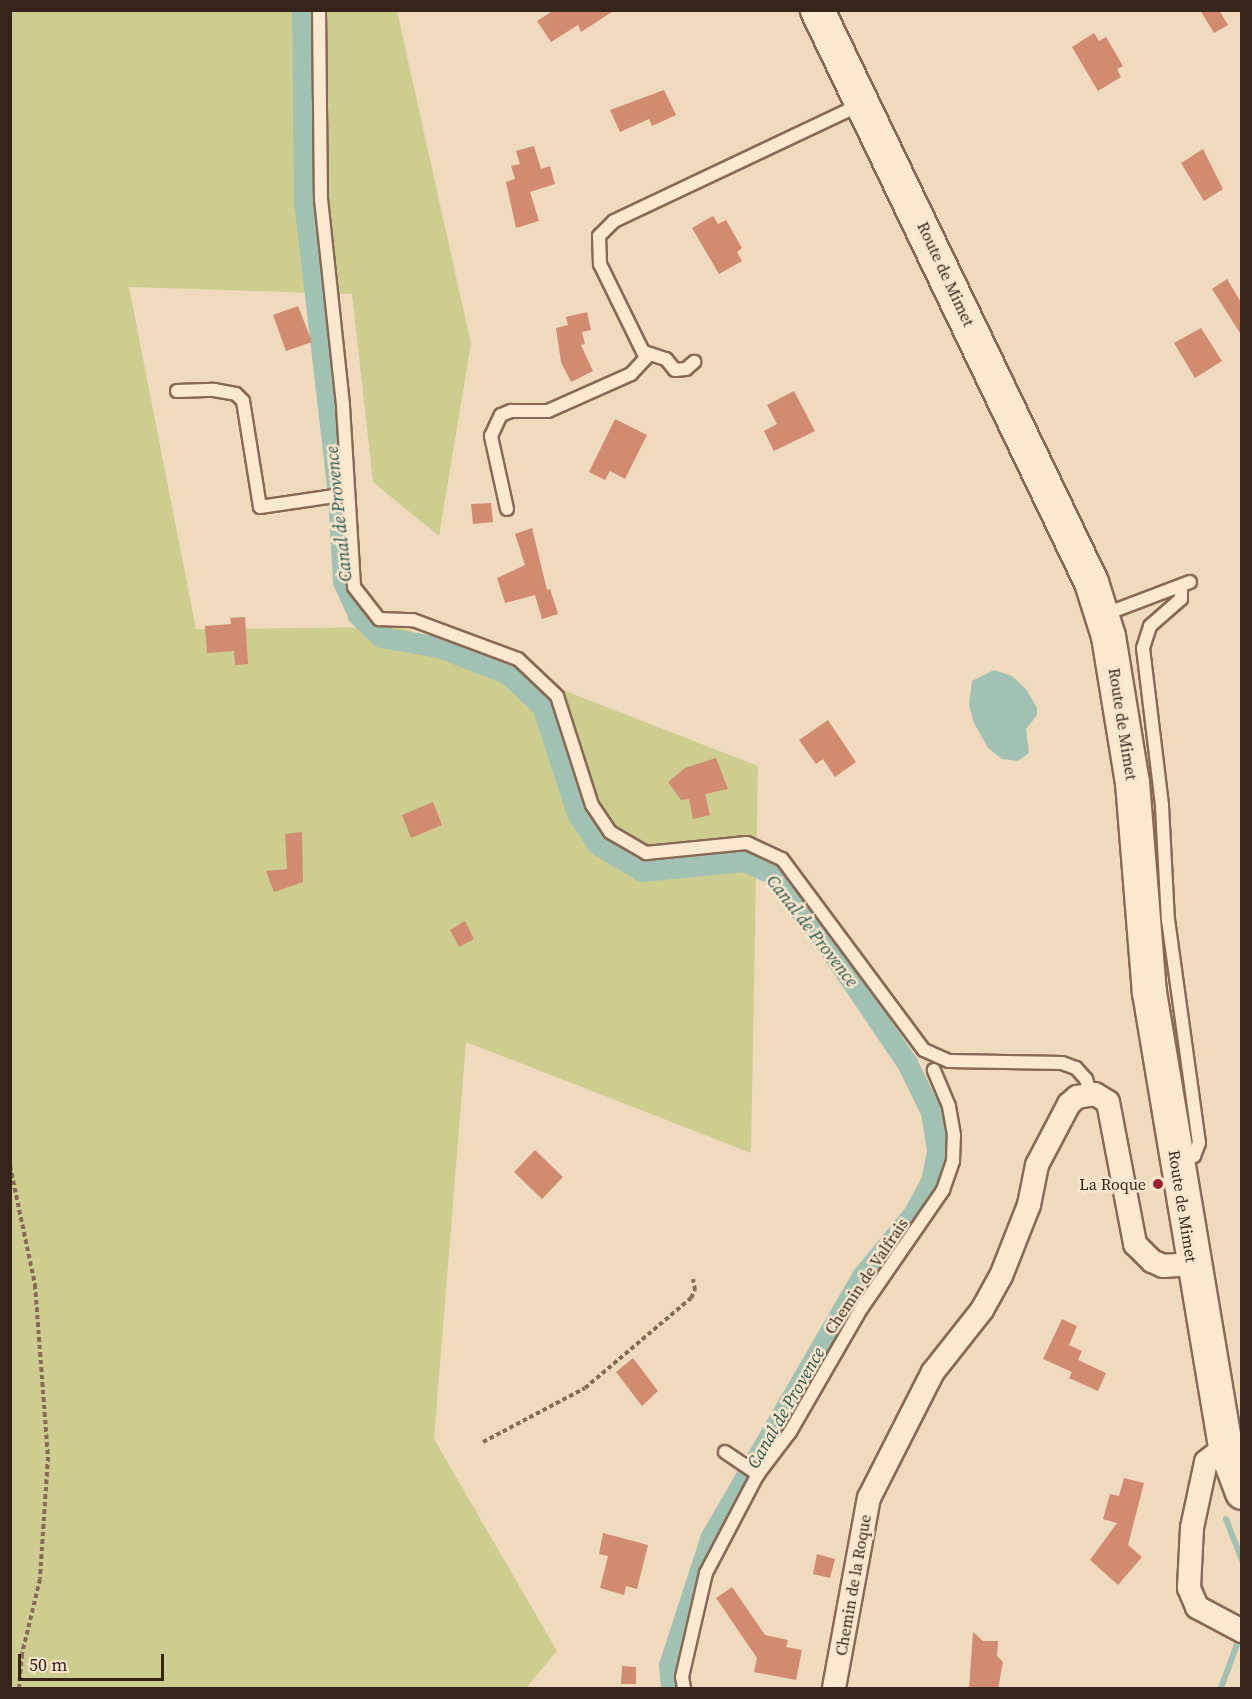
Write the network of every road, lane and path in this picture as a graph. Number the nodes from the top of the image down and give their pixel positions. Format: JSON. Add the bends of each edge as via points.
{"nodes":[{"id":1,"x":319,"y":10,"type":"edge"},
{"id":2,"x":817,"y":10,"type":"edge"},
{"id":3,"x":863,"y":104,"type":"junction"},
{"id":4,"x":644,"y":352,"type":"junction"},
{"id":5,"x":694,"y":362,"type":"dead end"},
{"id":6,"x":177,"y":391,"type":"dead end"},
{"id":7,"x":348,"y":494,"type":"junction"},
{"id":8,"x":507,"y":509,"type":"dead end"},
{"id":9,"x":1101,"y":616,"type":"junction"},
{"id":10,"x":934,"y":1070,"type":"dead end"},
{"id":11,"x":1090,"y":1093,"type":"junction"},
{"id":12,"x":1176,"y":1162,"type":"junction"},
{"id":13,"x":10,"y":1166,"type":"edge"},
{"id":14,"x":1192,"y":1264,"type":"junction"},
{"id":15,"x":693,"y":1280,"type":"dead end"},
{"id":16,"x":483,"y":1442,"type":"dead end"},
{"id":17,"x":1225,"y":1448,"type":"junction"},
{"id":18,"x":725,"y":1452,"type":"dead end"},
{"id":19,"x":756,"y":1473,"type":"junction"},
{"id":20,"x":1242,"y":1492,"type":"edge"},
{"id":21,"x":1242,"y":1631,"type":"edge"},
{"id":22,"x":19,"y":1689,"type":"edge"},
{"id":23,"x":684,"y":1689,"type":"edge"},
{"id":24,"x":834,"y":1689,"type":"edge"}],
"edges":[{"from":1,"to":7,"type":"lane","via":[[321,199]]},
{"from":2,"to":3,"type":"main road","name":"Route de Mimet"},
{"from":3,"to":4,"type":"lane","via":[[614,220],[599,236],[600,264]]},
{"from":3,"to":9,"type":"main road","name":"Route de Mimet","via":[[1091,582]]},
{"from":4,"to":5,"type":"lane","via":[[666,359],[675,370],[686,369]]},
{"from":4,"to":8,"type":"lane","via":[[646,358],[631,374],[548,411],[511,411],[501,415],[491,436]]},
{"from":6,"to":7,"type":"lane","via":[[214,390],[236,394],[243,401],[260,507]]},
{"from":7,"to":11,"type":"lane","via":[[354,587],[379,619],[413,620],[518,659],[556,696],[592,805],[610,832],[646,853],[747,843],[782,859],[924,1050],[949,1061],[1062,1063],[1076,1068],[1086,1079]]},
{"from":9,"to":12,"type":"main road","name":"Route de Mimet","via":[[1120,696],[1132,782],[1149,992]]},
{"from":9,"to":12,"type":"lane","via":[[1186,584],[1181,599],[1150,626],[1143,648],[1162,805],[1168,921],[1199,1143],[1194,1156]]},
{"from":10,"to":19,"type":"lane","name":"Chemin de Valfrais","via":[[949,1106],[954,1135],[953,1161],[943,1190],[861,1309],[790,1432]]},
{"from":11,"to":14,"type":"street","via":[[1108,1102],[1112,1113],[1136,1244],[1152,1261],[1164,1266]]},
{"from":11,"to":24,"type":"street","name":"Chemin de la Roque","via":[[1069,1104],[1037,1165],[1029,1205],[1001,1276],[982,1310],[933,1371],[869,1498]]},
{"from":12,"to":14,"type":"main road","name":"Route de Mimet"},
{"from":13,"to":22,"type":"path","via":[[35,1285],[48,1457],[40,1580],[22,1654]]},
{"from":14,"to":17,"type":"main road","name":"Route de Mimet"},
{"from":15,"to":16,"type":"path","via":[[695,1290],[691,1298],[585,1388]]},
{"from":17,"to":20,"type":"main road","name":"Route de Mimet"},
{"from":17,"to":21,"type":"street","via":[[1206,1462],[1192,1538],[1189,1588],[1197,1607]]},
{"from":18,"to":19,"type":"lane"},
{"from":19,"to":23,"type":"lane","name":"Chemin de Valfrais","via":[[705,1573],[682,1677]]}]}
